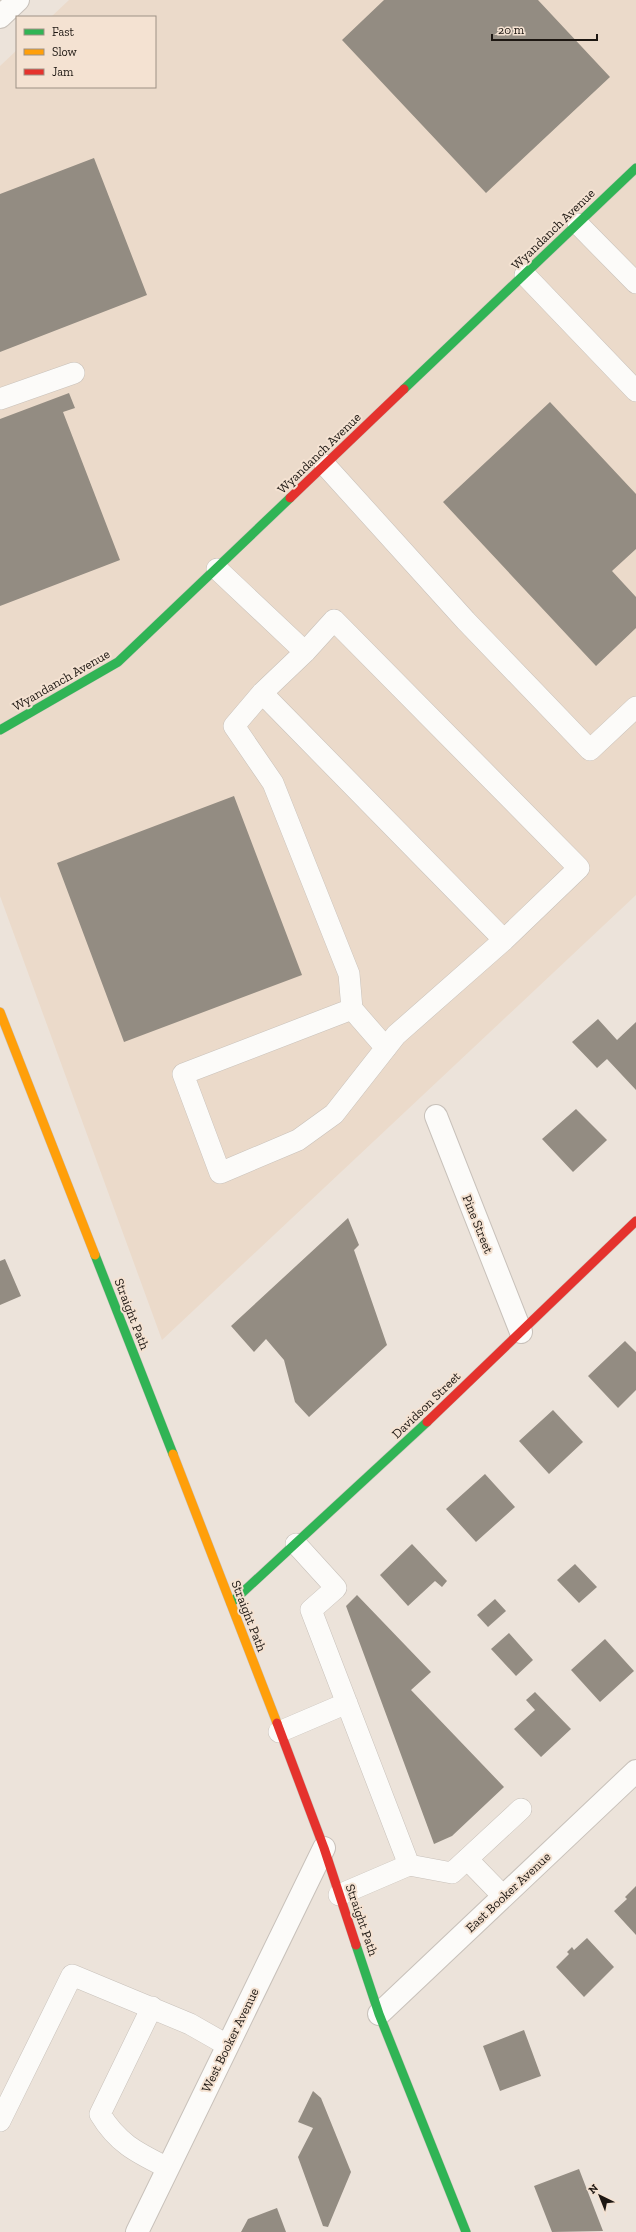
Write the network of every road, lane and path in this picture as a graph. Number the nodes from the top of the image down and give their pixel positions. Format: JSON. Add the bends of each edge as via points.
{"nodes":[{"id":1,"x":18,"y":0,"type":"edge"},
{"id":2,"x":0,"y":17,"type":"edge"},
{"id":3,"x":636,"y":168,"type":"edge"},
{"id":4,"x":578,"y":224,"type":"junction"},
{"id":5,"x":525,"y":275,"type":"junction"},
{"id":6,"x":636,"y":283,"type":"edge"},
{"id":7,"x":74,"y":373,"type":"dead end"},
{"id":8,"x":636,"y":391,"type":"edge"},
{"id":9,"x":0,"y":399,"type":"edge"},
{"id":10,"x":325,"y":465,"type":"junction"},
{"id":11,"x":217,"y":569,"type":"junction"},
{"id":12,"x":305,"y":652,"type":"junction"},
{"id":13,"x":262,"y":693,"type":"junction"},
{"id":14,"x":636,"y":707,"type":"edge"},
{"id":15,"x":0,"y":730,"type":"edge"},
{"id":16,"x":504,"y":940,"type":"junction"},
{"id":17,"x":352,"y":1009,"type":"junction"},
{"id":18,"x":0,"y":1012,"type":"edge"},
{"id":19,"x":386,"y":1048,"type":"junction"},
{"id":20,"x":436,"y":1116,"type":"dead end"},
{"id":21,"x":636,"y":1221,"type":"edge"},
{"id":22,"x":521,"y":1332,"type":"junction"},
{"id":23,"x":296,"y":1544,"type":"junction"},
{"id":24,"x":230,"y":1603,"type":"junction"},
{"id":25,"x":347,"y":1703,"type":"junction"},
{"id":26,"x":280,"y":1732,"type":"junction"},
{"id":27,"x":636,"y":1771,"type":"edge"},
{"id":28,"x":521,"y":1809,"type":"dead end"},
{"id":29,"x":324,"y":1848,"type":"junction"},
{"id":30,"x":467,"y":1859,"type":"junction"},
{"id":31,"x":409,"y":1864,"type":"junction"},
{"id":32,"x":339,"y":1895,"type":"junction"},
{"id":33,"x":503,"y":1896,"type":"junction"},
{"id":34,"x":152,"y":2007,"type":"junction"},
{"id":35,"x":379,"y":2014,"type":"junction"},
{"id":36,"x":227,"y":2046,"type":"junction"},
{"id":37,"x":0,"y":2122,"type":"edge"},
{"id":38,"x":168,"y":2168,"type":"junction"},
{"id":39,"x":137,"y":2232,"type":"edge"},
{"id":40,"x":466,"y":2232,"type":"edge"}],
"edges":[{"from":1,"to":2,"type":"street"},
{"from":3,"to":4,"type":"street","name":"Wyandanch Avenue"},
{"from":4,"to":5,"type":"street","name":"Wyandanch Avenue"},
{"from":4,"to":6,"type":"lane"},
{"from":5,"to":8,"type":"lane"},
{"from":5,"to":10,"type":"street","name":"Wyandanch Avenue"},
{"from":7,"to":9,"type":"lane"},
{"from":10,"to":11,"type":"street","name":"Wyandanch Avenue"},
{"from":10,"to":14,"type":"lane","via":[[466,621],[590,750]]},
{"from":11,"to":12,"type":"lane"},
{"from":11,"to":15,"type":"street","name":"Wyandanch Avenue","via":[[118,662]]},
{"from":12,"to":13,"type":"lane"},
{"from":12,"to":16,"type":"lane","via":[[334,620],[579,868]]},
{"from":13,"to":16,"type":"lane"},
{"from":13,"to":17,"type":"lane","via":[[234,726],[273,783],[349,974]]},
{"from":16,"to":19,"type":"lane","via":[[396,1035]]},
{"from":17,"to":19,"type":"lane"},
{"from":17,"to":19,"type":"lane","via":[[183,1074],[220,1173],[298,1140],[334,1114]]},
{"from":18,"to":24,"type":"street","name":"Straight Path"},
{"from":20,"to":22,"type":"street","name":"Pine Street"},
{"from":21,"to":22,"type":"street","name":"Davidson Street"},
{"from":22,"to":23,"type":"street","name":"Davidson Street"},
{"from":23,"to":24,"type":"street","name":"Davidson Street"},
{"from":23,"to":25,"type":"lane","via":[[336,1588],[311,1610]]},
{"from":24,"to":26,"type":"street","name":"Straight Path"},
{"from":25,"to":26,"type":"lane"},
{"from":25,"to":31,"type":"lane"},
{"from":26,"to":29,"type":"street","name":"Straight Path"},
{"from":27,"to":33,"type":"street","name":"East Booker Avenue"},
{"from":28,"to":30,"type":"lane"},
{"from":29,"to":32,"type":"street","name":"Straight Path"},
{"from":29,"to":36,"type":"street","name":"West Booker Avenue"},
{"from":30,"to":31,"type":"lane","via":[[452,1873]]},
{"from":30,"to":33,"type":"lane"},
{"from":31,"to":32,"type":"lane"},
{"from":32,"to":35,"type":"street","name":"Straight Path"},
{"from":33,"to":35,"type":"street","name":"East Booker Avenue"},
{"from":34,"to":36,"type":"lane","via":[[190,2024]]},
{"from":34,"to":37,"type":"lane","via":[[72,1975]]},
{"from":34,"to":38,"type":"lane","via":[[100,2114],[110,2132],[134,2151]]},
{"from":35,"to":40,"type":"street","name":"Straight Path"},
{"from":36,"to":38,"type":"street","name":"West Booker Avenue"},
{"from":38,"to":39,"type":"street","name":"West Booker Avenue"}]}
